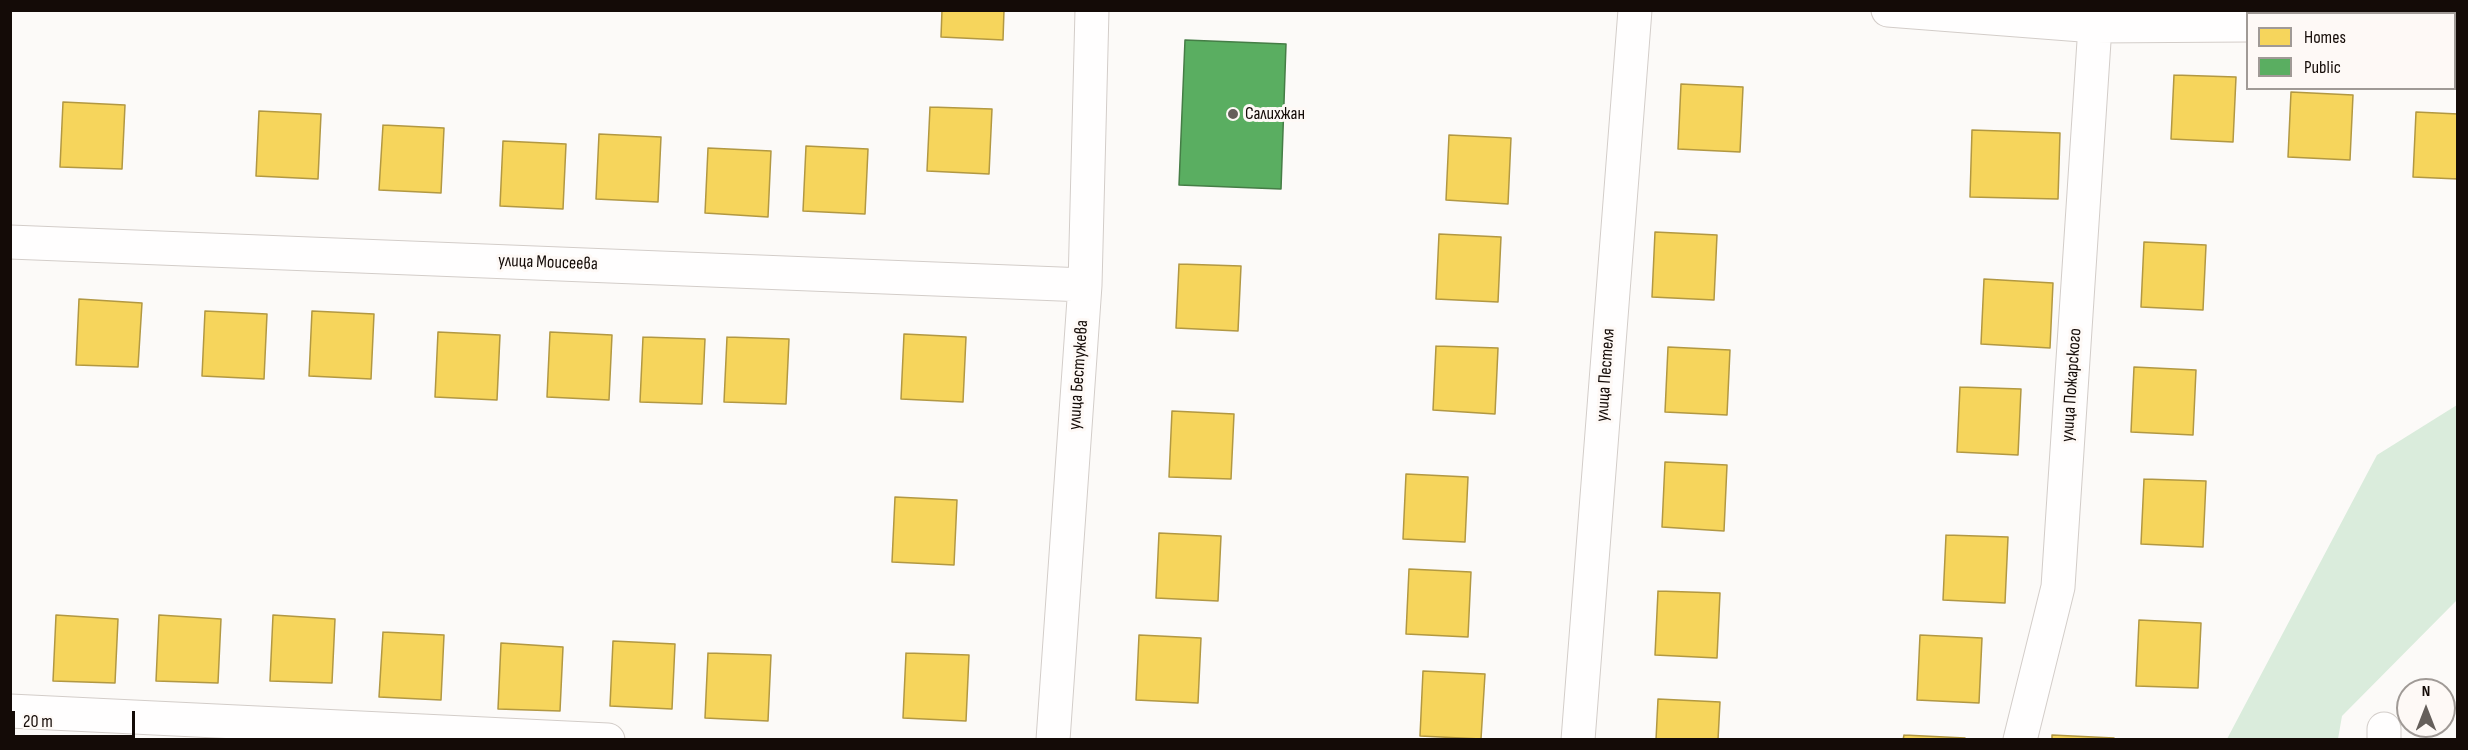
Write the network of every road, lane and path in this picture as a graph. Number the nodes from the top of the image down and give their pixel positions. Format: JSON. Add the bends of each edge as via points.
{"nodes":[{"id":1,"x":1092,"y":10,"type":"edge"},
{"id":2,"x":1635,"y":10,"type":"edge"},
{"id":3,"x":1888,"y":10,"type":"edge"},
{"id":4,"x":1970,"y":14,"type":"edge"},
{"id":5,"x":2246,"y":25,"type":"edge"},
{"id":6,"x":2095,"y":26,"type":"junction"},
{"id":7,"x":10,"y":242,"type":"edge"},
{"id":8,"x":1085,"y":285,"type":"junction"},
{"id":9,"x":10,"y":711,"type":"edge"},
{"id":10,"x":608,"y":740,"type":"edge"},
{"id":11,"x":1053,"y":740,"type":"edge"},
{"id":12,"x":1578,"y":740,"type":"edge"},
{"id":13,"x":2020,"y":740,"type":"edge"}],
"edges":[{"from":1,"to":8,"type":"street","name":"улица Бестужева"},
{"from":2,"to":12,"type":"street","name":"улица Пестеля"},
{"from":3,"to":4,"type":"street"},
{"from":4,"to":6,"type":"street"},
{"from":5,"to":6,"type":"street"},
{"from":6,"to":13,"type":"street","name":"улица Пожарского","via":[[2058,586]]},
{"from":7,"to":8,"type":"street","name":"улица Моисеева"},
{"from":8,"to":11,"type":"street","name":"улица Бестужева"},
{"from":9,"to":10,"type":"street"}]}
